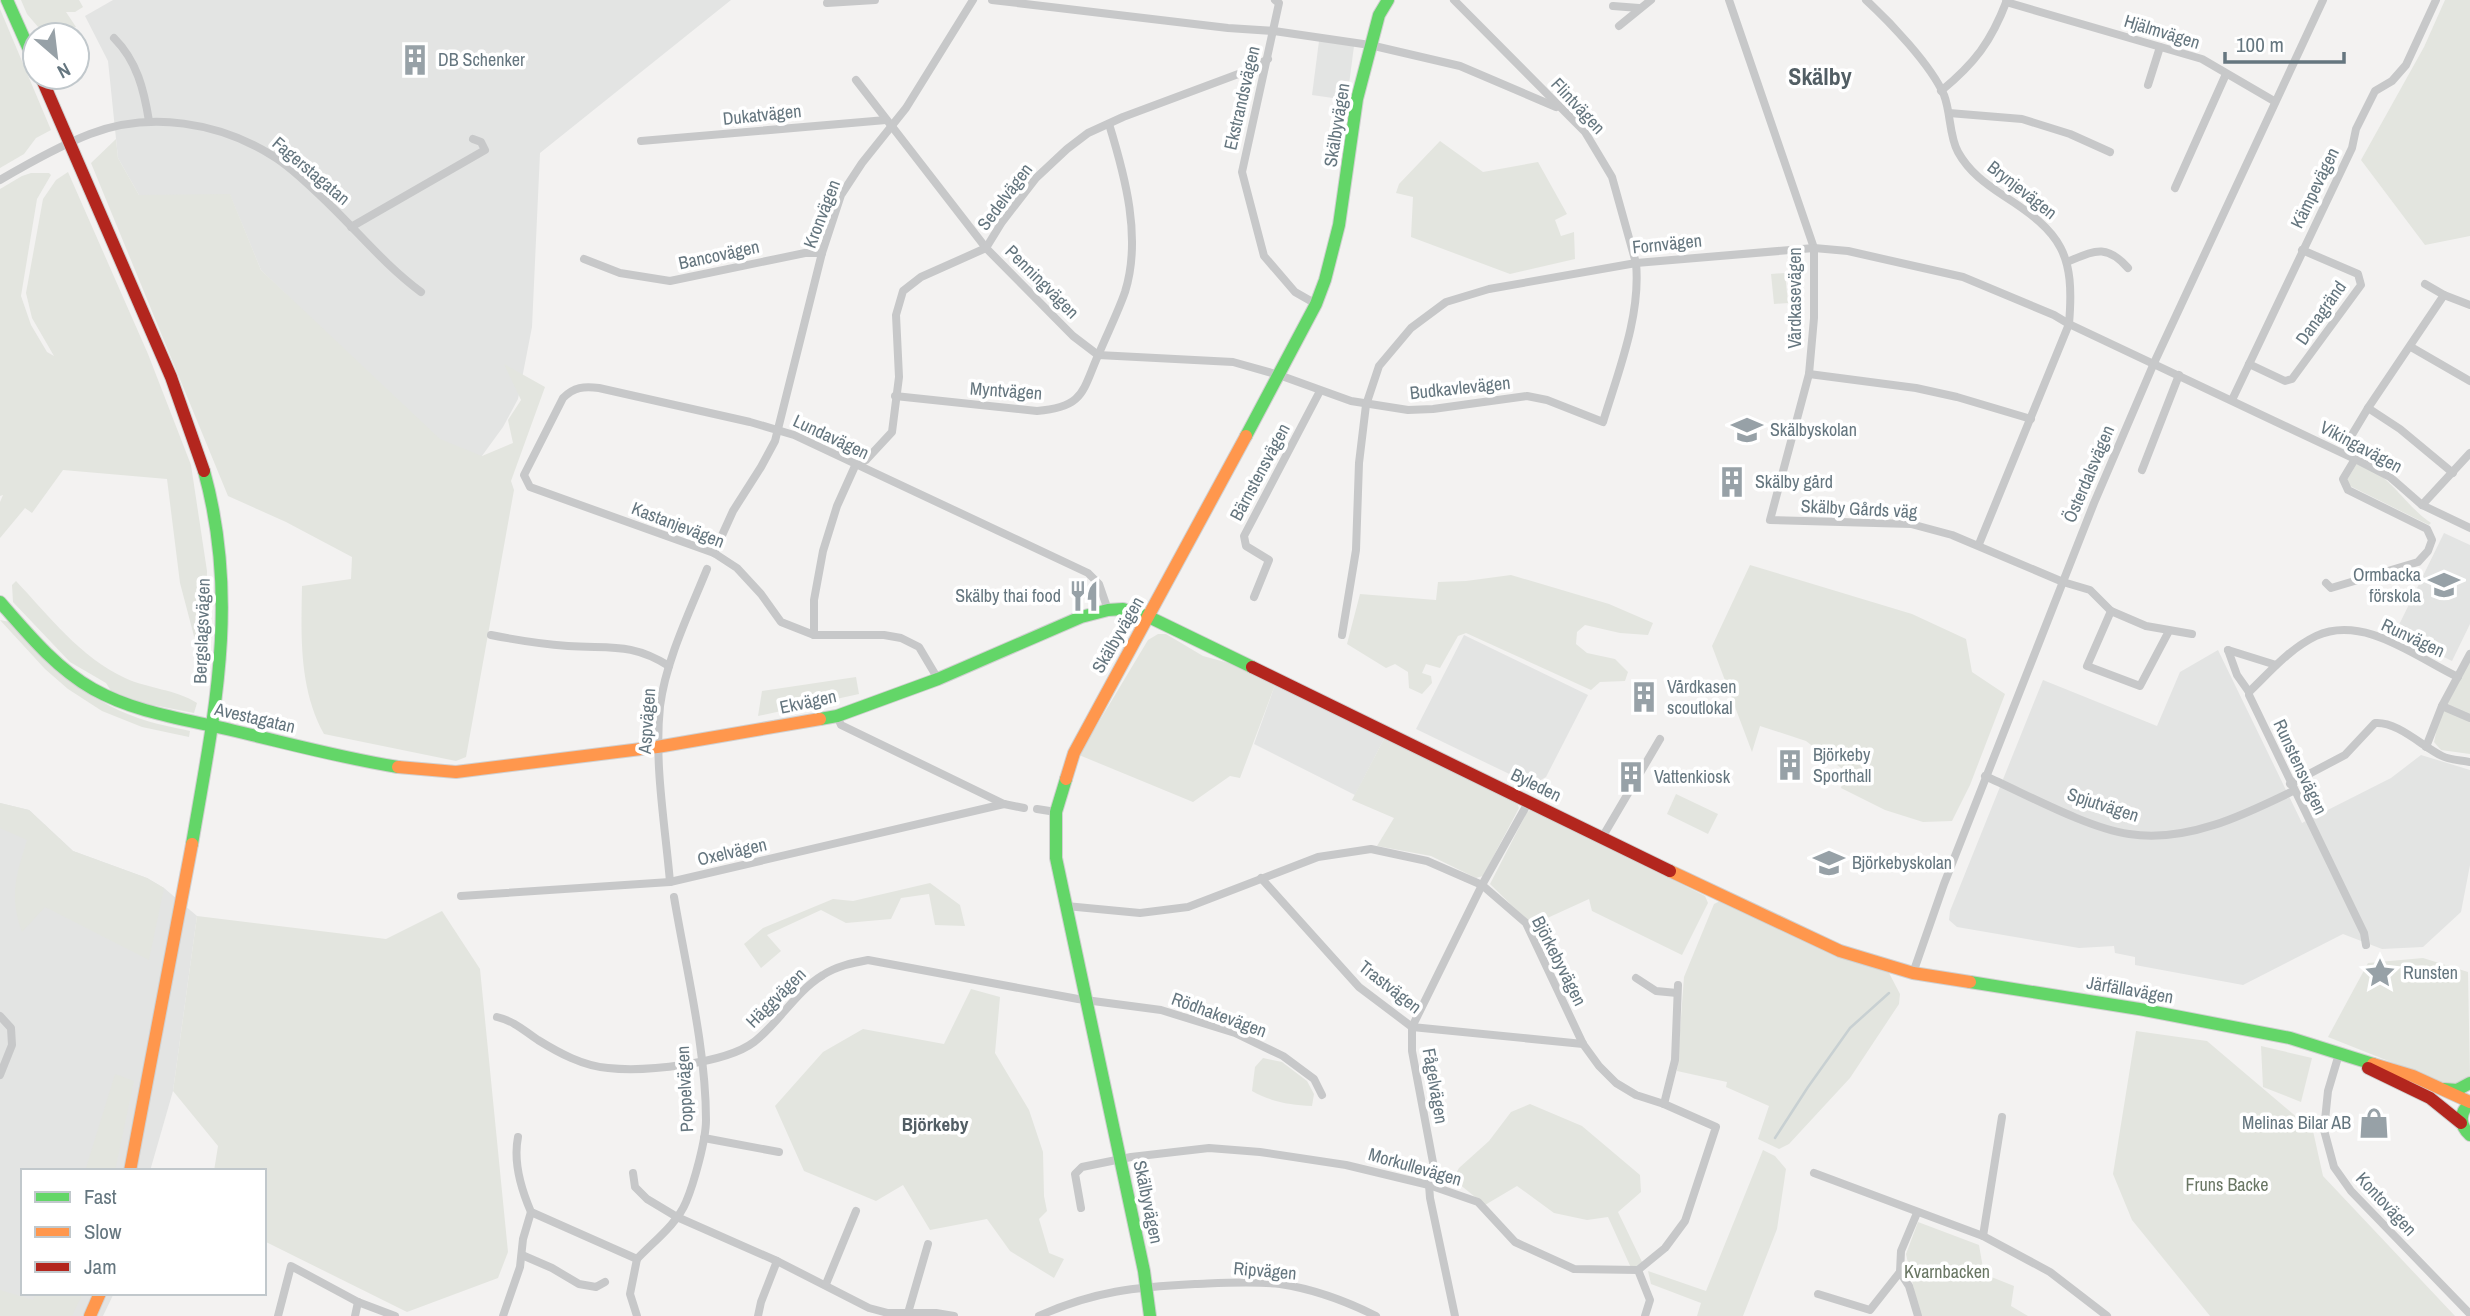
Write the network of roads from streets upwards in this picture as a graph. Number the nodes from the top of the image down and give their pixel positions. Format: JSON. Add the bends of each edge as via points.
{"nodes":[{"id":1,"x":8,"y":0,"type":"edge"},
{"id":2,"x":875,"y":0,"type":"edge"},
{"id":3,"x":973,"y":0,"type":"edge"},
{"id":4,"x":992,"y":0,"type":"edge"},
{"id":5,"x":1275,"y":0,"type":"edge"},
{"id":6,"x":1388,"y":0,"type":"edge"},
{"id":7,"x":1454,"y":0,"type":"edge"},
{"id":8,"x":1651,"y":0,"type":"edge"},
{"id":9,"x":1729,"y":0,"type":"edge"},
{"id":10,"x":1866,"y":0,"type":"edge"},
{"id":11,"x":2323,"y":0,"type":"edge"},
{"id":12,"x":2436,"y":0,"type":"edge"},
{"id":13,"x":2006,"y":1,"type":"edge"},
{"id":14,"x":827,"y":3,"type":"dead end"},
{"id":15,"x":1637,"y":4,"type":"edge"},
{"id":16,"x":1613,"y":6,"type":"dead end"},
{"id":17,"x":1619,"y":26,"type":"dead end"},
{"id":18,"x":21,"y":30,"type":"edge"},
{"id":19,"x":1274,"y":31,"type":"junction"},
{"id":20,"x":114,"y":38,"type":"dead end"},
{"id":21,"x":1370,"y":45,"type":"junction"},
{"id":22,"x":2160,"y":47,"type":"junction"},
{"id":23,"x":1268,"y":59,"type":"junction"},
{"id":24,"x":2227,"y":74,"type":"junction"},
{"id":25,"x":856,"y":80,"type":"dead end"},
{"id":26,"x":2148,"y":85,"type":"dead end"},
{"id":27,"x":47,"y":91,"type":"edge"},
{"id":28,"x":1941,"y":91,"type":"junction"},
{"id":29,"x":2274,"y":101,"type":"junction"},
{"id":30,"x":1560,"y":109,"type":"junction"},
{"id":31,"x":1949,"y":113,"type":"junction"},
{"id":32,"x":149,"y":121,"type":"junction"},
{"id":33,"x":889,"y":123,"type":"junction"},
{"id":34,"x":1109,"y":124,"type":"junction"},
{"id":35,"x":473,"y":139,"type":"dead end"},
{"id":36,"x":641,"y":141,"type":"dead end"},
{"id":37,"x":70,"y":144,"type":"junction"},
{"id":38,"x":2110,"y":152,"type":"dead end"},
{"id":39,"x":0,"y":180,"type":"edge"},
{"id":40,"x":2175,"y":188,"type":"dead end"},
{"id":41,"x":351,"y":227,"type":"junction"},
{"id":42,"x":986,"y":248,"type":"junction"},
{"id":43,"x":1814,"y":248,"type":"junction"},
{"id":44,"x":2302,"y":250,"type":"junction"},
{"id":45,"x":822,"y":253,"type":"junction"},
{"id":46,"x":584,"y":259,"type":"dead end"},
{"id":47,"x":1636,"y":262,"type":"junction"},
{"id":48,"x":2067,"y":262,"type":"junction"},
{"id":49,"x":2128,"y":268,"type":"dead end"},
{"id":50,"x":2424,"y":285,"type":"dead end"},
{"id":51,"x":421,"y":292,"type":"dead end"},
{"id":52,"x":2444,"y":295,"type":"junction"},
{"id":53,"x":1316,"y":304,"type":"junction"},
{"id":54,"x":2470,"y":305,"type":"edge"},
{"id":55,"x":2069,"y":324,"type":"junction"},
{"id":56,"x":2411,"y":347,"type":"junction"},
{"id":57,"x":1098,"y":355,"type":"junction"},
{"id":58,"x":2154,"y":363,"type":"junction"},
{"id":59,"x":2249,"y":364,"type":"junction"},
{"id":60,"x":1809,"y":374,"type":"junction"},
{"id":61,"x":1279,"y":375,"type":"junction"},
{"id":62,"x":2179,"y":375,"type":"junction"},
{"id":63,"x":2470,"y":381,"type":"edge"},
{"id":64,"x":1320,"y":391,"type":"junction"},
{"id":65,"x":895,"y":396,"type":"junction"},
{"id":66,"x":2232,"y":400,"type":"junction"},
{"id":67,"x":1366,"y":405,"type":"junction"},
{"id":68,"x":2368,"y":408,"type":"junction"},
{"id":69,"x":2031,"y":419,"type":"junction"},
{"id":70,"x":1603,"y":422,"type":"joint"},
{"id":71,"x":778,"y":429,"type":"junction"},
{"id":72,"x":2350,"y":438,"type":"dead end"},
{"id":73,"x":2470,"y":453,"type":"edge"},
{"id":74,"x":2355,"y":459,"type":"junction"},
{"id":75,"x":856,"y":466,"type":"junction"},
{"id":76,"x":2142,"y":470,"type":"dead end"},
{"id":77,"x":2453,"y":473,"type":"junction"},
{"id":78,"x":530,"y":487,"type":"joint"},
{"id":79,"x":2422,"y":505,"type":"junction"},
{"id":80,"x":1770,"y":520,"type":"joint"},
{"id":81,"x":2470,"y":528,"type":"edge"},
{"id":82,"x":1979,"y":544,"type":"junction"},
{"id":83,"x":713,"y":552,"type":"junction"},
{"id":84,"x":707,"y":569,"type":"dead end"},
{"id":85,"x":2063,"y":582,"type":"junction"},
{"id":86,"x":2326,"y":583,"type":"dead end"},
{"id":87,"x":1254,"y":597,"type":"dead end"},
{"id":88,"x":0,"y":602,"type":"edge"},
{"id":89,"x":1108,"y":610,"type":"junction"},
{"id":90,"x":2111,"y":611,"type":"junction"},
{"id":91,"x":1149,"y":617,"type":"junction"},
{"id":92,"x":2169,"y":631,"type":"junction"},
{"id":93,"x":2192,"y":634,"type":"dead end"},
{"id":94,"x":491,"y":635,"type":"dead end"},
{"id":95,"x":814,"y":635,"type":"junction"},
{"id":96,"x":1342,"y":635,"type":"dead end"},
{"id":97,"x":2470,"y":654,"type":"edge"},
{"id":98,"x":2276,"y":665,"type":"junction"},
{"id":99,"x":669,"y":666,"type":"junction"},
{"id":100,"x":2458,"y":677,"type":"junction"},
{"id":101,"x":938,"y":679,"type":"junction"},
{"id":102,"x":2249,"y":692,"type":"junction"},
{"id":103,"x":2442,"y":706,"type":"junction"},
{"id":104,"x":837,"y":716,"type":"junction"},
{"id":105,"x":2470,"y":718,"type":"edge"},
{"id":106,"x":211,"y":726,"type":"junction"},
{"id":107,"x":1660,"y":739,"type":"dead end"},
{"id":108,"x":657,"y":747,"type":"junction"},
{"id":109,"x":2426,"y":747,"type":"junction"},
{"id":110,"x":2470,"y":762,"type":"edge"},
{"id":111,"x":456,"y":772,"type":"joint"},
{"id":112,"x":1985,"y":776,"type":"junction"},
{"id":113,"x":2292,"y":787,"type":"junction"},
{"id":114,"x":1529,"y":801,"type":"junction"},
{"id":115,"x":1004,"y":804,"type":"junction"},
{"id":116,"x":1024,"y":808,"type":"dead end"},
{"id":117,"x":1037,"y":810,"type":"dead end"},
{"id":118,"x":1056,"y":812,"type":"junction"},
{"id":119,"x":1603,"y":836,"type":"junction"},
{"id":120,"x":1261,"y":878,"type":"junction"},
{"id":121,"x":670,"y":882,"type":"junction"},
{"id":122,"x":1482,"y":885,"type":"junction"},
{"id":123,"x":461,"y":897,"type":"dead end"},
{"id":124,"x":674,"y":897,"type":"dead end"},
{"id":125,"x":1066,"y":906,"type":"junction"},
{"id":126,"x":2367,"y":945,"type":"dead end"},
{"id":127,"x":1913,"y":973,"type":"junction"},
{"id":128,"x":1636,"y":978,"type":"dead end"},
{"id":129,"x":1086,"y":1000,"type":"junction"},
{"id":130,"x":0,"y":1016,"type":"edge"},
{"id":131,"x":497,"y":1017,"type":"dead end"},
{"id":132,"x":1412,"y":1027,"type":"junction"},
{"id":133,"x":1584,"y":1044,"type":"junction"},
{"id":134,"x":2339,"y":1054,"type":"junction"},
{"id":135,"x":702,"y":1061,"type":"junction"},
{"id":136,"x":0,"y":1075,"type":"edge"},
{"id":137,"x":2470,"y":1083,"type":"edge"},
{"id":138,"x":2438,"y":1088,"type":"junction"},
{"id":139,"x":1322,"y":1095,"type":"dead end"},
{"id":140,"x":2470,"y":1103,"type":"edge"},
{"id":141,"x":1664,"y":1104,"type":"junction"},
{"id":142,"x":2002,"y":1117,"type":"dead end"},
{"id":143,"x":2461,"y":1123,"type":"junction"},
{"id":144,"x":2470,"y":1135,"type":"edge"},
{"id":145,"x":518,"y":1137,"type":"dead end"},
{"id":146,"x":704,"y":1138,"type":"junction"},
{"id":147,"x":779,"y":1152,"type":"dead end"},
{"id":148,"x":1121,"y":1160,"type":"junction"},
{"id":149,"x":130,"y":1169,"type":"edge"},
{"id":150,"x":633,"y":1173,"type":"dead end"},
{"id":151,"x":1814,"y":1173,"type":"dead end"},
{"id":152,"x":1429,"y":1185,"type":"junction"},
{"id":153,"x":1081,"y":1208,"type":"dead end"},
{"id":154,"x":856,"y":1211,"type":"dead end"},
{"id":155,"x":531,"y":1212,"type":"junction"},
{"id":156,"x":1917,"y":1213,"type":"junction"},
{"id":157,"x":677,"y":1217,"type":"junction"},
{"id":158,"x":1983,"y":1236,"type":"junction"},
{"id":159,"x":928,"y":1244,"type":"dead end"},
{"id":160,"x":522,"y":1255,"type":"junction"},
{"id":161,"x":637,"y":1259,"type":"junction"},
{"id":162,"x":776,"y":1261,"type":"junction"},
{"id":163,"x":1638,"y":1270,"type":"junction"},
{"id":164,"x":1900,"y":1272,"type":"junction"},
{"id":165,"x":605,"y":1282,"type":"dead end"},
{"id":166,"x":825,"y":1284,"type":"junction"},
{"id":167,"x":1147,"y":1287,"type":"junction"},
{"id":168,"x":1818,"y":1294,"type":"dead end"},
{"id":169,"x":99,"y":1295,"type":"edge"},
{"id":170,"x":358,"y":1302,"type":"junction"},
{"id":171,"x":908,"y":1313,"type":"junction"},
{"id":172,"x":1870,"y":1313,"type":"edge"},
{"id":173,"x":2470,"y":1314,"type":"edge"},
{"id":174,"x":90,"y":1316,"type":"edge"},
{"id":175,"x":278,"y":1316,"type":"edge"},
{"id":176,"x":355,"y":1316,"type":"edge"},
{"id":177,"x":395,"y":1316,"type":"edge"},
{"id":178,"x":503,"y":1316,"type":"edge"},
{"id":179,"x":637,"y":1316,"type":"edge"},
{"id":180,"x":758,"y":1316,"type":"edge"},
{"id":181,"x":954,"y":1316,"type":"edge"},
{"id":182,"x":1039,"y":1316,"type":"edge"},
{"id":183,"x":1150,"y":1316,"type":"edge"},
{"id":184,"x":1376,"y":1316,"type":"edge"},
{"id":185,"x":1455,"y":1316,"type":"edge"},
{"id":186,"x":1645,"y":1316,"type":"edge"},
{"id":187,"x":1918,"y":1316,"type":"edge"},
{"id":188,"x":2107,"y":1316,"type":"edge"}],
"edges":[{"from":1,"to":18,"type":"street"},
{"from":2,"to":14,"type":"street"},
{"from":3,"to":33,"type":"street","name":"Kronvägen","via":[[941,54]]},
{"from":4,"to":19,"type":"street"},
{"from":5,"to":19,"type":"street","name":"Ekstrandsvägen","via":[[1279,3]]},
{"from":6,"to":21,"type":"street","name":"Skälbyvägen"},
{"from":7,"to":30,"type":"street","name":"Flintvägen"},
{"from":8,"to":15,"type":"street"},
{"from":9,"to":43,"type":"street","name":"Vårdkasevägen"},
{"from":10,"to":28,"type":"street","name":"Brynjevägen","via":[[1903,39]]},
{"from":11,"to":29,"type":"street","name":"Österdalsvägen"},
{"from":12,"to":44,"type":"street","name":"Kämpevägen","via":[[2406,65],[2375,91]]},
{"from":13,"to":22,"type":"street","name":"Hjälmvägen"},
{"from":13,"to":28,"type":"street","via":[[1978,58]]},
{"from":15,"to":16,"type":"street"},
{"from":15,"to":17,"type":"street","via":[[1634,16]]},
{"from":19,"to":21,"type":"street"},
{"from":19,"to":23,"type":"street","name":"Ekstrandsvägen"},
{"from":20,"to":32,"type":"street","via":[[138,73]]},
{"from":21,"to":30,"type":"street","via":[[1460,65]]},
{"from":21,"to":53,"type":"street","name":"Skälbyvägen","via":[[1357,99],[1335,248]]},
{"from":22,"to":24,"type":"street","name":"Hjälmvägen","via":[[2202,59]]},
{"from":22,"to":26,"type":"street"},
{"from":23,"to":34,"type":"street","name":"Sedelvägen"},
{"from":23,"to":53,"type":"street","name":"Ekstrandsvägen","via":[[1242,172],[1264,256],[1295,292]]},
{"from":24,"to":29,"type":"street","name":"Hjälmvägen"},
{"from":24,"to":40,"type":"street"},
{"from":25,"to":33,"type":"street","name":"Penningvägen"},
{"from":27,"to":37,"type":"street","name":"Bergslagsvägen"},
{"from":28,"to":31,"type":"street","name":"Brynjevägen"},
{"from":29,"to":58,"type":"street","name":"Österdalsvägen"},
{"from":30,"to":47,"type":"street","name":"Flintvägen","via":[[1585,132],[1612,177]]},
{"from":31,"to":38,"type":"street","via":[[2022,119]]},
{"from":31,"to":48,"type":"street","name":"Brynjevägen","via":[[1956,150],[1969,167],[1986,184],[2035,216],[2054,235]]},
{"from":32,"to":37,"type":"street","name":"Fagerstagatan","via":[[123,124]]},
{"from":32,"to":41,"type":"street","name":"Fagerstagatan","via":[[209,127],[247,141],[276,157]]},
{"from":33,"to":36,"type":"street","name":"Dukatvägen"},
{"from":33,"to":42,"type":"street","name":"Penningvägen"},
{"from":33,"to":45,"type":"street","name":"Kronvägen","via":[[841,195]]},
{"from":34,"to":42,"type":"street","name":"Sedelvägen","via":[[1088,133],[1036,178]]},
{"from":34,"to":57,"type":"street","name":"Myntvägen","via":[[1127,196],[1132,243],[1126,290]]},
{"from":35,"to":41,"type":"street","via":[[485,150]]},
{"from":37,"to":39,"type":"street","name":"Fagerstagatan"},
{"from":37,"to":106,"type":"street","name":"Bergslagsvägen","via":[[178,394],[206,474],[224,600],[221,664]]},
{"from":41,"to":51,"type":"street","name":"Fagerstagatan"},
{"from":42,"to":57,"type":"street","name":"Penningvägen","via":[[1073,336]]},
{"from":42,"to":65,"type":"street","name":"Sedelvägen","via":[[921,277],[903,291],[897,315],[899,377]]},
{"from":43,"to":47,"type":"street","name":"Fornvägen"},
{"from":43,"to":55,"type":"street","name":"Fornvägen","via":[[1848,251],[1963,277]]},
{"from":43,"to":60,"type":"street","name":"Vårdkasevägen"},
{"from":44,"to":59,"type":"street","name":"Kämpevägen"},
{"from":44,"to":59,"type":"street","name":"Danagränd","via":[[2358,274],[2361,285],[2292,379],[2285,381]]},
{"from":45,"to":46,"type":"street","name":"Bancovägen","via":[[670,281],[620,273]]},
{"from":45,"to":71,"type":"street","name":"Kronvägen"},
{"from":47,"to":67,"type":"street","name":"Fornvägen","via":[[1489,289],[1446,302],[1411,328],[1379,366]]},
{"from":47,"to":70,"type":"street","name":"Flintvägen","via":[[1634,311]]},
{"from":48,"to":49,"type":"street","via":[[2104,250]]},
{"from":48,"to":55,"type":"street","name":"Brynjevägen"},
{"from":50,"to":52,"type":"street"},
{"from":52,"to":54,"type":"street"},
{"from":52,"to":56,"type":"street"},
{"from":53,"to":61,"type":"street","name":"Skälbyvägen"},
{"from":55,"to":58,"type":"street","name":"Fornvägen"},
{"from":55,"to":69,"type":"street","name":"Brynjevägen"},
{"from":56,"to":63,"type":"street"},
{"from":56,"to":68,"type":"street"},
{"from":57,"to":61,"type":"street","via":[[1211,359]]},
{"from":57,"to":65,"type":"street","name":"Myntvägen","via":[[1086,386],[1074,402],[1059,409],[1037,411]]},
{"from":58,"to":62,"type":"street","name":"Fornvägen"},
{"from":58,"to":85,"type":"street","name":"Österdalsvägen"},
{"from":59,"to":66,"type":"street","name":"Kämpevägen"},
{"from":60,"to":69,"type":"street","via":[[1916,388]]},
{"from":60,"to":80,"type":"street","name":"Vårdkasevägen"},
{"from":61,"to":64,"type":"street","name":"Budkavlevägen"},
{"from":61,"to":91,"type":"street","name":"Skälbyvägen"},
{"from":62,"to":66,"type":"street","name":"Fornvägen"},
{"from":62,"to":76,"type":"street"},
{"from":64,"to":67,"type":"street","name":"Budkavlevägen"},
{"from":64,"to":87,"type":"street","name":"Bärnstensvägen","via":[[1244,536],[1247,546],[1269,560]]},
{"from":65,"to":75,"type":"street","name":"Sedelvägen","via":[[892,432]]},
{"from":66,"to":74,"type":"street","name":"Vikingavägen"},
{"from":67,"to":70,"type":"street","name":"Budkavlevägen","via":[[1422,410],[1527,396]]},
{"from":67,"to":96,"type":"street","name":"Fornvägen","via":[[1356,550]]},
{"from":68,"to":72,"type":"street"},
{"from":68,"to":77,"type":"street"},
{"from":69,"to":82,"type":"street","name":"Brynjevägen"},
{"from":71,"to":75,"type":"street","name":"Lundavägen"},
{"from":71,"to":78,"type":"street","name":"Lundavägen","via":[[585,386],[563,398],[524,475]]},
{"from":71,"to":83,"type":"street","name":"Kronvägen"},
{"from":73,"to":77,"type":"street"},
{"from":74,"to":79,"type":"street","name":"Vikingavägen","via":[[2390,477]]},
{"from":74,"to":86,"type":"street","via":[[2343,479],[2348,490],[2427,529],[2432,540],[2418,562],[2331,588]]},
{"from":75,"to":89,"type":"street","name":"Lundavägen","via":[[1088,573],[1099,584]]},
{"from":75,"to":95,"type":"street","via":[[823,551],[814,600]]},
{"from":77,"to":79,"type":"street"},
{"from":78,"to":83,"type":"street","name":"Kastanjevägen"},
{"from":79,"to":81,"type":"street","name":"Vikingavägen"},
{"from":80,"to":82,"type":"street","name":"Skälby Gårds väg","via":[[1911,524]]},
{"from":82,"to":85,"type":"street","name":"Skälby Gårds väg"},
{"from":83,"to":95,"type":"street","name":"Kastanjevägen","via":[[737,568],[781,622]]},
{"from":84,"to":99,"type":"street","name":"Aspvägen"},
{"from":85,"to":90,"type":"street","name":"Skälby Gårds väg","via":[[2090,590]]},
{"from":85,"to":112,"type":"street","name":"Österdalsvägen"},
{"from":88,"to":106,"type":"street","name":"Avestagatan","via":[[49,656],[93,689],[134,708]]},
{"from":89,"to":91,"type":"street","name":"Ekvägen","via":[[1123,609]]},
{"from":89,"to":101,"type":"street","name":"Ekvägen","via":[[1081,617]]},
{"from":90,"to":92,"type":"street","name":"Skälby Gårds väg"},
{"from":90,"to":92,"type":"street","via":[[2087,666],[2140,686]]},
{"from":91,"to":114,"type":"street","name":"Byleden"},
{"from":91,"to":118,"type":"street","name":"Skälbyvägen","via":[[1073,753]]},
{"from":92,"to":93,"type":"street","name":"Skälby Gårds väg"},
{"from":94,"to":99,"type":"street","via":[[553,645],[623,647]]},
{"from":95,"to":101,"type":"street","name":"Kastanjevägen","via":[[901,638],[919,647]]},
{"from":97,"to":100,"type":"street"},
{"from":98,"to":100,"type":"street","name":"Runvägen","via":[[2318,635],[2346,630],[2371,634]]},
{"from":98,"to":102,"type":"street","name":"Runvägen"},
{"from":98,"to":102,"type":"street","name":"Runstensvägen","via":[[2228,650]]},
{"from":99,"to":108,"type":"street","name":"Aspvägen"},
{"from":100,"to":103,"type":"street"},
{"from":101,"to":104,"type":"street","name":"Ekvägen"},
{"from":102,"to":113,"type":"street","name":"Runstensvägen"},
{"from":103,"to":105,"type":"street"},
{"from":103,"to":109,"type":"street"},
{"from":104,"to":108,"type":"street","name":"Ekvägen"},
{"from":104,"to":115,"type":"street","via":[[841,725]]},
{"from":106,"to":111,"type":"street","name":"Avestagatan","via":[[403,767]]},
{"from":106,"to":149,"type":"street","name":"Bergslagsvägen"},
{"from":107,"to":119,"type":"street"},
{"from":108,"to":111,"type":"street","name":"Ekvägen"},
{"from":108,"to":121,"type":"street","name":"Aspvägen"},
{"from":109,"to":110,"type":"street","via":[[2444,758]]},
{"from":109,"to":113,"type":"street","name":"Spjutvägen","via":[[2382,722],[2375,723],[2345,755]]},
{"from":112,"to":113,"type":"street","name":"Spjutvägen","via":[[2129,834],[2194,831],[2227,821]]},
{"from":112,"to":127,"type":"street","name":"Österdalsvägen"},
{"from":113,"to":126,"type":"street","name":"Runstensvägen"},
{"from":114,"to":119,"type":"street","name":"Byleden"},
{"from":114,"to":122,"type":"street","name":"Fågelvägen"},
{"from":115,"to":116,"type":"street"},
{"from":115,"to":121,"type":"street","name":"Oxelvägen"},
{"from":117,"to":118,"type":"street"},
{"from":118,"to":125,"type":"street","name":"Skälbyvägen","via":[[1056,858]]},
{"from":119,"to":127,"type":"street","name":"Byleden","via":[[1840,951]]},
{"from":120,"to":122,"type":"street","name":"Björkebyvägen","via":[[1318,857],[1371,849],[1427,861]]},
{"from":120,"to":125,"type":"street","name":"Björkebyvägen","via":[[1188,907],[1140,913]]},
{"from":120,"to":132,"type":"street","name":"Trastvägen","via":[[1360,987]]},
{"from":121,"to":123,"type":"street","name":"Oxelvägen"},
{"from":122,"to":132,"type":"street","name":"Fågelvägen"},
{"from":122,"to":133,"type":"street","name":"Björkebyvägen","via":[[1526,923]]},
{"from":124,"to":135,"type":"street","name":"Poppelvägen"},
{"from":125,"to":129,"type":"street","name":"Skälbyvägen"},
{"from":127,"to":134,"type":"street","name":"Järfällavägen","via":[[2222,1023]]},
{"from":128,"to":141,"type":"street","via":[[1656,991],[1678,989],[1675,1060]]},
{"from":129,"to":135,"type":"street","name":"Häggvägen","via":[[868,960],[841,966],[811,983],[752,1043],[733,1054]]},
{"from":129,"to":139,"type":"street","name":"Rödhakevägen","via":[[1161,1010],[1235,1034],[1283,1056],[1314,1079]]},
{"from":129,"to":148,"type":"street","name":"Skälbyvägen"},
{"from":130,"to":136,"type":"street","via":[[11,1028],[12,1045]]},
{"from":131,"to":135,"type":"street","name":"Häggvägen","via":[[513,1021],[569,1057],[606,1068]]},
{"from":132,"to":133,"type":"street","name":"Trastvägen"},
{"from":132,"to":152,"type":"street","name":"Fågelvägen","via":[[1412,1051],[1435,1173]]},
{"from":133,"to":141,"type":"street","name":"Björkebyvägen","via":[[1616,1083]]},
{"from":134,"to":138,"type":"street","name":"Järfällavägen"},
{"from":134,"to":143,"type":"street","name":"Järfällavägen","via":[[2417,1092]]},
{"from":134,"to":173,"type":"street","name":"Kontovägen","via":[[2328,1091],[2324,1130],[2334,1167],[2351,1191]]},
{"from":135,"to":146,"type":"street","name":"Poppelvägen"},
{"from":137,"to":138,"type":"street","via":[[2457,1090]]},
{"from":138,"to":140,"type":"street","name":"Järfällavägen"},
{"from":140,"to":143,"type":"street","via":[[2461,1113]]},
{"from":141,"to":163,"type":"street","name":"Björkebyvägen","via":[[1716,1127],[1685,1221],[1665,1248]]},
{"from":142,"to":158,"type":"street"},
{"from":143,"to":144,"type":"street","name":"Järfällavägen"},
{"from":145,"to":155,"type":"street","via":[[522,1192]]},
{"from":146,"to":147,"type":"street"},
{"from":146,"to":157,"type":"street","name":"Poppelvägen","via":[[686,1203]]},
{"from":148,"to":152,"type":"street","name":"Morkullevägen","via":[[1209,1148],[1260,1152],[1346,1164]]},
{"from":148,"to":153,"type":"street","name":"Morkullevägen","via":[[1077,1171]]},
{"from":148,"to":167,"type":"street","name":"Skälbyvägen"},
{"from":150,"to":157,"type":"street","via":[[635,1187],[647,1199]]},
{"from":151,"to":156,"type":"street"},
{"from":152,"to":163,"type":"street","name":"Morkullevägen","via":[[1478,1202],[1514,1242],[1574,1269]]},
{"from":152,"to":185,"type":"street","name":"Fågelvägen"},
{"from":154,"to":166,"type":"street"},
{"from":155,"to":160,"type":"street"},
{"from":155,"to":161,"type":"street"},
{"from":156,"to":158,"type":"street"},
{"from":156,"to":164,"type":"street","via":[[1901,1251]]},
{"from":157,"to":161,"type":"street","name":"Poppelvägen"},
{"from":157,"to":162,"type":"street"},
{"from":158,"to":188,"type":"street","via":[[2050,1272]]},
{"from":159,"to":171,"type":"street"},
{"from":160,"to":165,"type":"street","via":[[579,1284],[596,1287]]},
{"from":160,"to":178,"type":"street"},
{"from":161,"to":179,"type":"street","via":[[630,1294]]},
{"from":162,"to":166,"type":"street"},
{"from":162,"to":180,"type":"street"},
{"from":163,"to":186,"type":"street","via":[[1650,1300]]},
{"from":164,"to":172,"type":"street"},
{"from":164,"to":187,"type":"street"},
{"from":166,"to":171,"type":"street","via":[[869,1308]]},
{"from":167,"to":182,"type":"street","name":"Ripvägen","via":[[1107,1292]]},
{"from":167,"to":183,"type":"street","name":"Skälbyvägen"},
{"from":167,"to":184,"type":"street","name":"Ripvägen","via":[[1282,1284]]},
{"from":168,"to":172,"type":"street"},
{"from":169,"to":174,"type":"street"},
{"from":170,"to":175,"type":"street","via":[[290,1266]]},
{"from":170,"to":176,"type":"street"},
{"from":170,"to":177,"type":"street"},
{"from":171,"to":181,"type":"street"}]}
